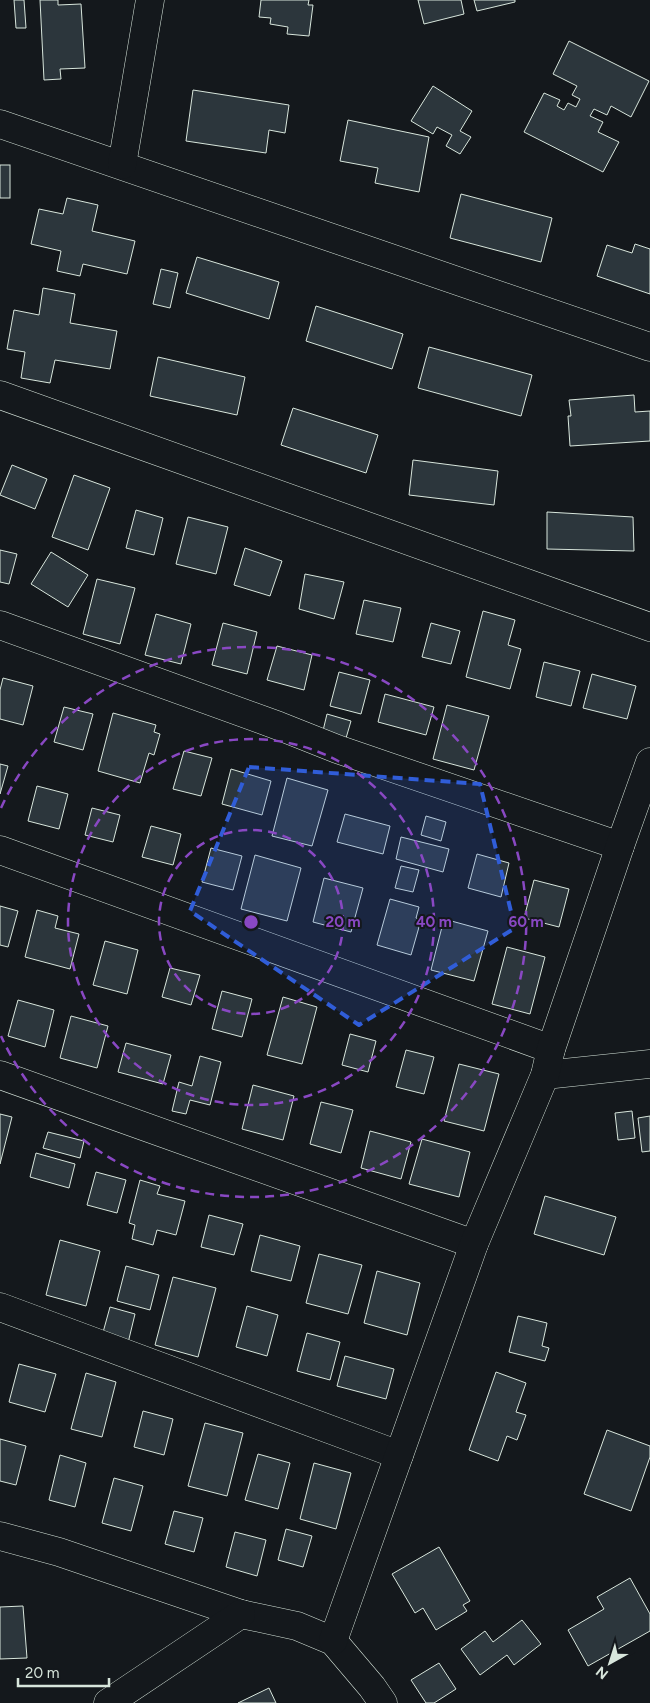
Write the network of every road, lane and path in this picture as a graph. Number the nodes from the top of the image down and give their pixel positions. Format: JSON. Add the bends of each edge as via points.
{"nodes":[{"id":1,"x":150,"y":0,"type":"edge"},
{"id":2,"x":0,"y":124,"type":"edge"},
{"id":3,"x":122,"y":165,"type":"junction"},
{"id":4,"x":650,"y":347,"type":"edge"},
{"id":5,"x":0,"y":395,"type":"edge"},
{"id":6,"x":0,"y":625,"type":"edge"},
{"id":7,"x":650,"y":627,"type":"edge"},
{"id":8,"x":650,"y":762,"type":"edge"},
{"id":9,"x":620,"y":846,"type":"junction"},
{"id":10,"x":0,"y":850,"type":"edge"},
{"id":11,"x":548,"y":1062,"type":"junction"},
{"id":12,"x":650,"y":1064,"type":"edge"},
{"id":13,"x":0,"y":1075,"type":"edge"},
{"id":14,"x":474,"y":1244,"type":"junction"},
{"id":15,"x":0,"y":1307,"type":"edge"},
{"id":16,"x":399,"y":1455,"type":"junction"},
{"id":17,"x":0,"y":1536,"type":"edge"},
{"id":18,"x":242,"y":1614,"type":"junction"},
{"id":19,"x":333,"y":1640,"type":"junction"},
{"id":20,"x":108,"y":1703,"type":"edge"},
{"id":21,"x":383,"y":1703,"type":"edge"}],
"edges":[{"from":1,"to":3,"type":"street"},
{"from":2,"to":3,"type":"street"},
{"from":3,"to":4,"type":"street"},
{"from":5,"to":7,"type":"street"},
{"from":6,"to":9,"type":"street","via":[[336,749]]},
{"from":8,"to":9,"type":"street"},
{"from":9,"to":11,"type":"street"},
{"from":10,"to":11,"type":"street"},
{"from":11,"to":12,"type":"street"},
{"from":11,"to":14,"type":"street"},
{"from":13,"to":14,"type":"street"},
{"from":14,"to":16,"type":"street"},
{"from":15,"to":16,"type":"street"},
{"from":16,"to":19,"type":"street"},
{"from":17,"to":18,"type":"street","via":[[59,1552]]},
{"from":18,"to":19,"type":"street","via":[[297,1626]]},
{"from":18,"to":20,"type":"street"},
{"from":19,"to":21,"type":"street"}]}
